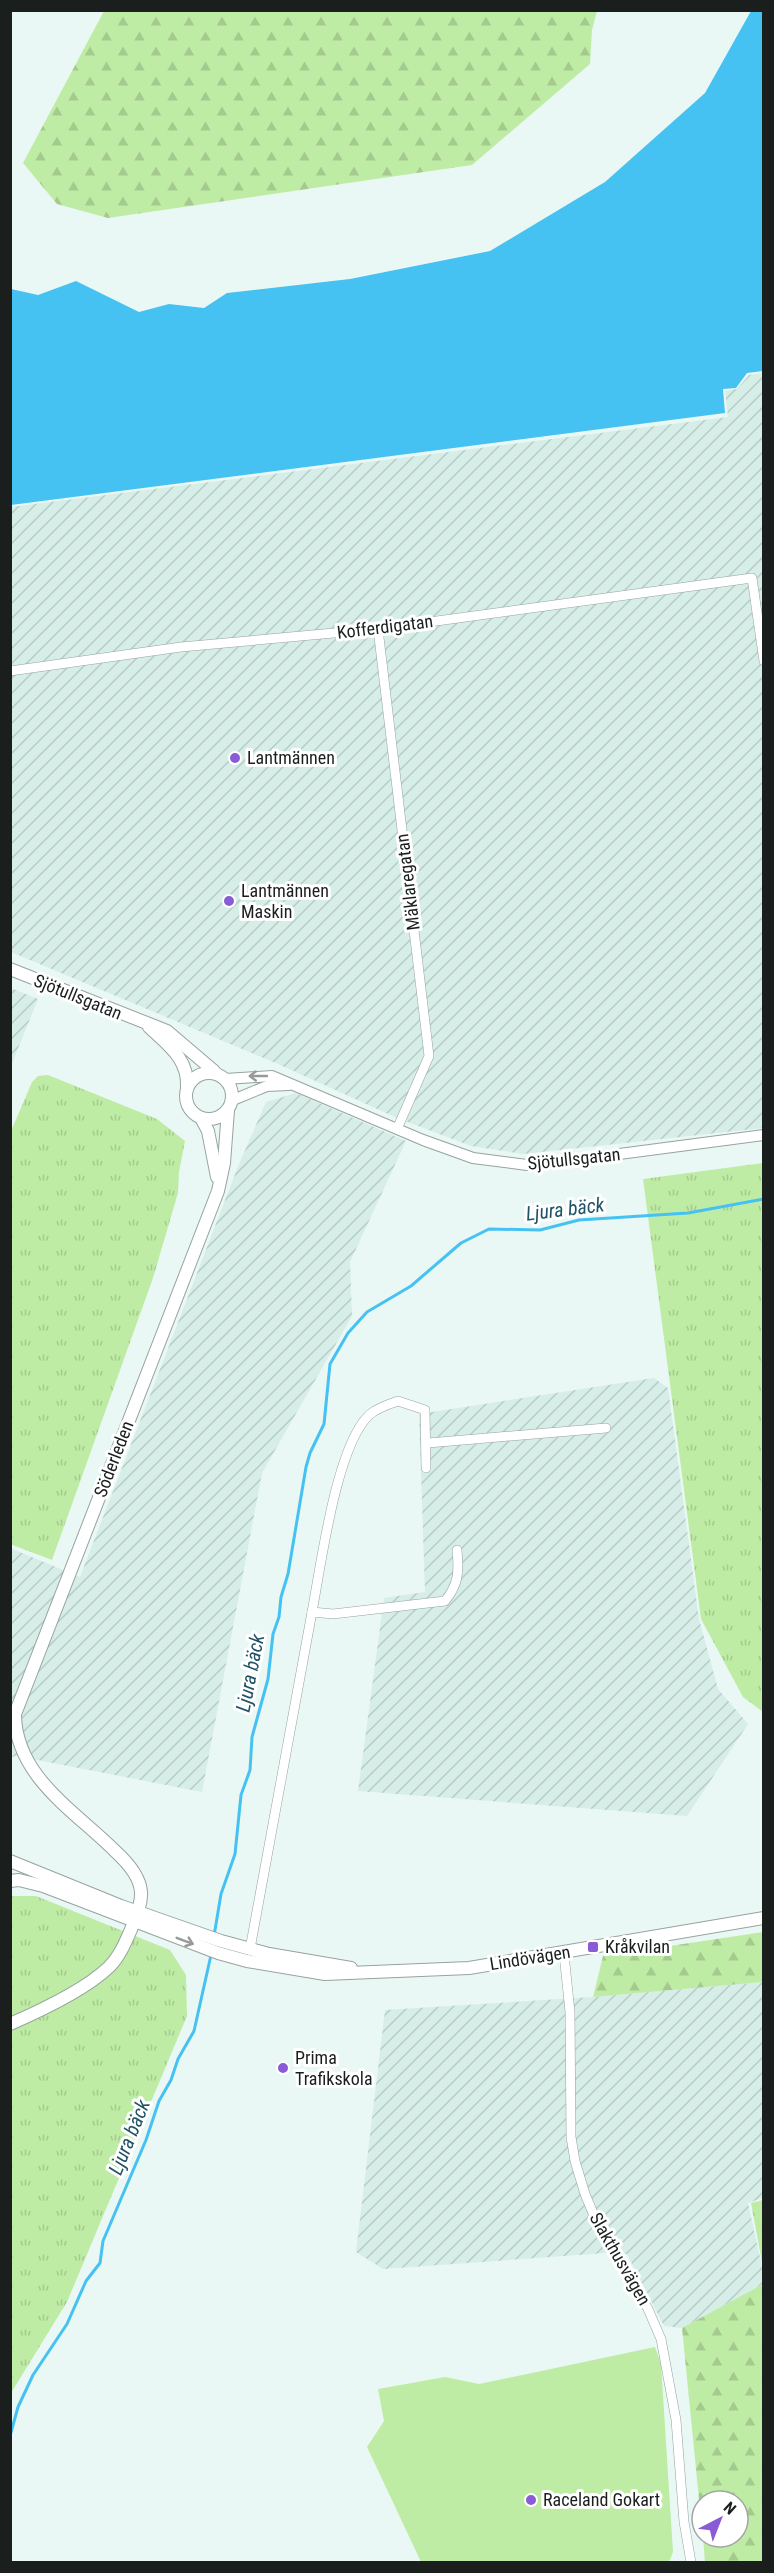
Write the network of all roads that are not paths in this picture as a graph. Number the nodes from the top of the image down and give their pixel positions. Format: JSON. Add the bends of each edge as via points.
{"nodes":[{"id":1,"x":378,"y":629,"type":"junction"},
{"id":2,"x":764,"y":661,"type":"edge"},
{"id":3,"x":10,"y":671,"type":"edge"},
{"id":4,"x":10,"y":969,"type":"edge"},
{"id":5,"x":145,"y":1025,"type":"junction"},
{"id":6,"x":214,"y":1071,"type":"junction"},
{"id":7,"x":225,"y":1079,"type":"junction"},
{"id":8,"x":289,"y":1085,"type":"junction"},
{"id":9,"x":186,"y":1091,"type":"junction"},
{"id":10,"x":230,"y":1105,"type":"junction"},
{"id":11,"x":201,"y":1118,"type":"junction"},
{"id":12,"x":398,"y":1129,"type":"junction"},
{"id":13,"x":764,"y":1135,"type":"edge"},
{"id":14,"x":218,"y":1191,"type":"junction"},
{"id":15,"x":606,"y":1428,"type":"dead end"},
{"id":16,"x":428,"y":1443,"type":"junction"},
{"id":17,"x":426,"y":1468,"type":"dead end"},
{"id":18,"x":457,"y":1550,"type":"dead end"},
{"id":19,"x":312,"y":1612,"type":"junction"},
{"id":20,"x":15,"y":1714,"type":"junction"},
{"id":21,"x":10,"y":1727,"type":"edge"},
{"id":22,"x":10,"y":1861,"type":"edge"},
{"id":23,"x":10,"y":1881,"type":"edge"},
{"id":24,"x":136,"y":1917,"type":"junction"},
{"id":25,"x":764,"y":1918,"type":"edge"},
{"id":26,"x":214,"y":1945,"type":"junction"},
{"id":27,"x":250,"y":1949,"type":"junction"},
{"id":28,"x":564,"y":1954,"type":"junction"},
{"id":29,"x":367,"y":1971,"type":"junction"},
{"id":30,"x":10,"y":2024,"type":"edge"},
{"id":31,"x":691,"y":2562,"type":"edge"}],
"edges":[{"from":1,"to":2,"type":"street","name":"Kofferdigatan","via":[[752,578]]},
{"from":1,"to":3,"type":"street","name":"Kofferdigatan","via":[[181,647]]},
{"from":1,"to":12,"type":"street","name":"Mäklaregatan","via":[[429,1056]]},
{"from":4,"to":5,"type":"main road","name":"Sjötullsgatan"},
{"from":5,"to":6,"type":"main road","name":"Sjötullsgatan","via":[[167,1031]]},
{"from":5,"to":9,"type":"main road","name":"Sjötullsgatan","via":[[177,1052],[187,1071]]},
{"from":6,"to":7,"type":"main road"},
{"from":6,"to":9,"type":"main road","via":[[194,1078]]},
{"from":8,"to":7,"type":"street","name":"Sjötullsgatan","one_way":true,"via":[[272,1076]]},
{"from":7,"to":10,"type":"main road","via":[[232,1090]]},
{"from":8,"to":10,"type":"street","name":"Sjötullsgatan","via":[[267,1086]]},
{"from":8,"to":12,"type":"street","name":"Sjötullsgatan"},
{"from":9,"to":11,"type":"main road","via":[[189,1107]]},
{"from":10,"to":11,"type":"main road","via":[[216,1118]]},
{"from":10,"to":14,"type":"main road","name":"Söderleden"},
{"from":11,"to":14,"type":"main road","name":"Söderleden","via":[[215,1161]]},
{"from":12,"to":13,"type":"street","name":"Sjötullsgatan","via":[[473,1158],[527,1165]]},
{"from":14,"to":20,"type":"main road","name":"Söderleden"},
{"from":15,"to":16,"type":"street"},
{"from":16,"to":17,"type":"street"},
{"from":16,"to":19,"type":"street","via":[[425,1410],[398,1401],[370,1414],[356,1432],[340,1473]]},
{"from":18,"to":19,"type":"street","via":[[459,1575],[445,1601],[333,1614]]},
{"from":19,"to":27,"type":"street"},
{"from":20,"to":21,"type":"main road","name":"Söderleden"},
{"from":20,"to":24,"type":"main road","via":[[23,1750],[53,1796],[125,1861],[138,1881],[141,1893]]},
{"from":22,"to":24,"type":"main road","name":"Lindövägen"},
{"from":23,"to":24,"type":"main road","name":"Lindövägen","via":[[43,1886]]},
{"from":24,"to":26,"type":"main road","name":"Lindövägen"},
{"from":24,"to":30,"type":"main road","via":[[127,1940],[109,1966],[37,2012]]},
{"from":25,"to":28,"type":"main road","name":"Lindövägen"},
{"from":26,"to":27,"type":"main road","name":"Lindövägen"},
{"from":26,"to":29,"type":"main road","name":"Lindövägen","via":[[247,1961],[325,1974]]},
{"from":27,"to":29,"type":"main road","name":"Lindövägen"},
{"from":28,"to":29,"type":"main road","name":"Lindövägen","via":[[469,1968]]},
{"from":28,"to":31,"type":"street","name":"Slakthusvägen","via":[[575,2161],[598,2225],[648,2309],[661,2339],[676,2420]]}]}
